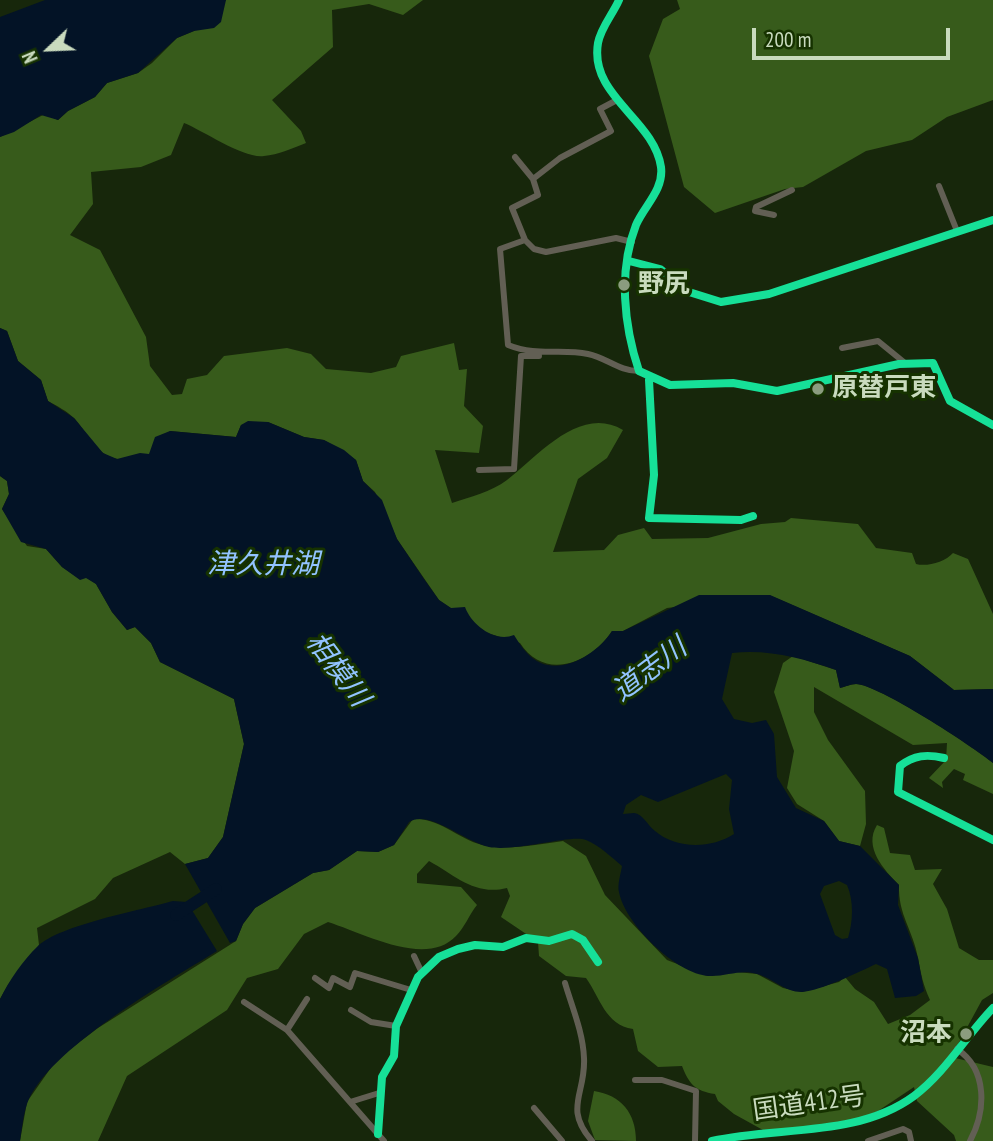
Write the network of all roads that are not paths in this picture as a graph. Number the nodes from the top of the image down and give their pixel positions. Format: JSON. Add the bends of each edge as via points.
{"nodes":[{"id":1,"x":619,"y":0,"type":"edge"},
{"id":2,"x":617,"y":100,"type":"junction"},
{"id":3,"x":515,"y":157,"type":"dead end"},
{"id":4,"x":533,"y":179,"type":"junction"},
{"id":5,"x":939,"y":186,"type":"dead end"},
{"id":6,"x":792,"y":190,"type":"dead end"},
{"id":7,"x":774,"y":215,"type":"dead end"},
{"id":8,"x":993,"y":220,"type":"edge"},
{"id":9,"x":957,"y":231,"type":"junction"},
{"id":10,"x":525,"y":240,"type":"junction"},
{"id":11,"x":632,"y":242,"type":"junction"},
{"id":12,"x":629,"y":261,"type":"junction"},
{"id":13,"x":842,"y":348,"type":"dead end"},
{"id":14,"x":544,"y":354,"type":"junction"},
{"id":15,"x":907,"y":364,"type":"junction"},
{"id":16,"x":639,"y":371,"type":"junction"},
{"id":17,"x":649,"y":380,"type":"junction"},
{"id":18,"x":993,"y":425,"type":"edge"},
{"id":19,"x":479,"y":470,"type":"dead end"},
{"id":20,"x":753,"y":516,"type":"dead end"},
{"id":21,"x":944,"y":758,"type":"dead end"},
{"id":22,"x":993,"y":840,"type":"edge"},
{"id":23,"x":414,"y":956,"type":"dead end"},
{"id":24,"x":598,"y":962,"type":"dead end"},
{"id":25,"x":422,"y":973,"type":"junction"},
{"id":26,"x":315,"y":978,"type":"dead end"},
{"id":27,"x":565,"y":982,"type":"dead end"},
{"id":28,"x":411,"y":989,"type":"junction"},
{"id":29,"x":307,"y":999,"type":"dead end"},
{"id":30,"x":244,"y":1002,"type":"dead end"},
{"id":31,"x":351,"y":1010,"type":"dead end"},
{"id":32,"x":992,"y":1011,"type":"edge"},
{"id":33,"x":396,"y":1026,"type":"junction"},
{"id":34,"x":287,"y":1030,"type":"junction"},
{"id":35,"x":957,"y":1049,"type":"junction"},
{"id":36,"x":635,"y":1080,"type":"dead end"},
{"id":37,"x":379,"y":1093,"type":"junction"},
{"id":38,"x":350,"y":1102,"type":"junction"},
{"id":39,"x":534,"y":1108,"type":"dead end"},
{"id":40,"x":381,"y":1137,"type":"edge"},
{"id":41,"x":562,"y":1141,"type":"edge"},
{"id":42,"x":592,"y":1141,"type":"edge"},
{"id":43,"x":695,"y":1141,"type":"edge"},
{"id":44,"x":712,"y":1141,"type":"edge"},
{"id":45,"x":868,"y":1141,"type":"edge"},
{"id":46,"x":911,"y":1141,"type":"edge"},
{"id":47,"x":970,"y":1141,"type":"edge"}],
"edges":[{"from":1,"to":2,"type":"main road","via":[[600,35],[597,54]]},
{"from":2,"to":4,"type":"street","via":[[600,108],[611,131],[560,158]]},
{"from":2,"to":11,"type":"main road","via":[[652,144],[661,167],[660,185],[640,216]]},
{"from":3,"to":4,"type":"street"},
{"from":4,"to":10,"type":"street","via":[[538,195],[512,208]]},
{"from":5,"to":9,"type":"street"},
{"from":6,"to":7,"type":"street","via":[[756,207],[755,211]]},
{"from":8,"to":9,"type":"main road"},
{"from":9,"to":12,"type":"main road","via":[[738,301],[705,299],[660,268]]},
{"from":10,"to":11,"type":"street","via":[[546,252],[608,239]]},
{"from":10,"to":14,"type":"street","via":[[500,249],[504,322],[508,345]]},
{"from":11,"to":12,"type":"main road"},
{"from":12,"to":16,"type":"main road","via":[[626,309]]},
{"from":13,"to":15,"type":"street","via":[[878,341]]},
{"from":14,"to":16,"type":"street","via":[[589,354],[617,368]]},
{"from":14,"to":19,"type":"street","via":[[521,356],[514,469]]},
{"from":15,"to":17,"type":"main road","via":[[777,391],[740,383],[671,387]]},
{"from":15,"to":18,"type":"main road","via":[[933,363],[950,401]]},
{"from":16,"to":17,"type":"main road"},
{"from":17,"to":20,"type":"main road","via":[[654,464],[649,518],[741,520]]},
{"from":21,"to":22,"type":"main road","via":[[919,754],[906,760],[900,766],[898,792]]},
{"from":23,"to":25,"type":"street"},
{"from":24,"to":25,"type":"main road","via":[[583,940],[572,934],[549,941],[526,938],[503,947],[458,949],[439,957]]},
{"from":25,"to":28,"type":"main road"},
{"from":26,"to":28,"type":"street","via":[[329,988],[333,978],[350,988],[355,973]]},
{"from":27,"to":42,"type":"street","via":[[584,1058],[575,1107]]},
{"from":28,"to":33,"type":"main road"},
{"from":29,"to":34,"type":"street"},
{"from":30,"to":34,"type":"street"},
{"from":31,"to":33,"type":"street","via":[[371,1022]]},
{"from":32,"to":35,"type":"main road","name":"国道412号"},
{"from":33,"to":37,"type":"main road","via":[[394,1056]]},
{"from":34,"to":38,"type":"street"},
{"from":35,"to":44,"type":"main road","name":"国道412号","via":[[920,1090],[876,1118],[852,1125]]},
{"from":35,"to":47,"type":"street","via":[[977,1069],[980,1086],[979,1124]]},
{"from":36,"to":43,"type":"street","via":[[662,1080],[696,1091]]},
{"from":37,"to":38,"type":"street"},
{"from":37,"to":40,"type":"main road"},
{"from":38,"to":40,"type":"street"},
{"from":39,"to":41,"type":"street"},
{"from":45,"to":46,"type":"street","via":[[904,1129]]}]}
